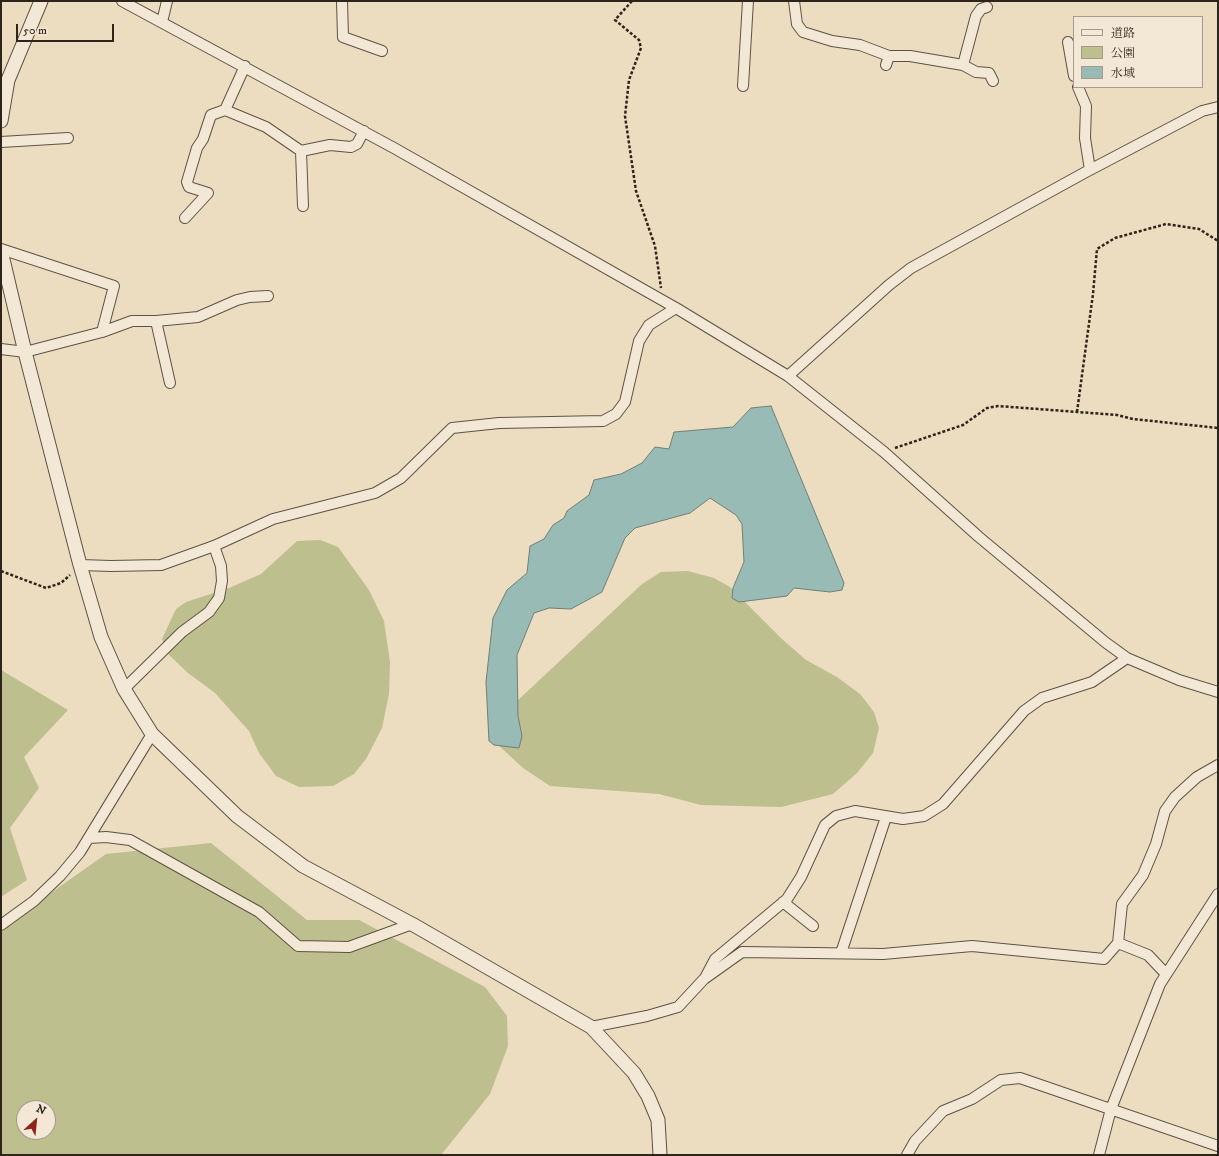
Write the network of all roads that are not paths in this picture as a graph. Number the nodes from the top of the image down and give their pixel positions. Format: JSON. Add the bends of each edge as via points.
{"nodes":[{"id":1,"x":41,"y":1,"type":"edge"},
{"id":2,"x":122,"y":1,"type":"edge"},
{"id":3,"x":167,"y":1,"type":"edge"},
{"id":4,"x":342,"y":1,"type":"edge"},
{"id":5,"x":748,"y":1,"type":"edge"},
{"id":6,"x":794,"y":1,"type":"edge"},
{"id":7,"x":987,"y":7,"type":"dead end"},
{"id":8,"x":162,"y":22,"type":"junction"},
{"id":9,"x":1068,"y":42,"type":"dead end"},
{"id":10,"x":382,"y":51,"type":"dead end"},
{"id":11,"x":963,"y":65,"type":"junction"},
{"id":12,"x":245,"y":66,"type":"junction"},
{"id":13,"x":1073,"y":70,"type":"edge"},
{"id":14,"x":993,"y":81,"type":"dead end"},
{"id":15,"x":743,"y":86,"type":"dead end"},
{"id":16,"x":1078,"y":88,"type":"edge"},
{"id":17,"x":1218,"y":108,"type":"edge"},
{"id":18,"x":225,"y":110,"type":"junction"},
{"id":19,"x":1,"y":121,"type":"edge"},
{"id":20,"x":364,"y":131,"type":"junction"},
{"id":21,"x":68,"y":138,"type":"dead end"},
{"id":22,"x":1,"y":142,"type":"edge"},
{"id":23,"x":301,"y":151,"type":"junction"},
{"id":24,"x":1090,"y":170,"type":"junction"},
{"id":25,"x":303,"y":206,"type":"dead end"},
{"id":26,"x":185,"y":218,"type":"dead end"},
{"id":27,"x":1,"y":250,"type":"edge"},
{"id":28,"x":268,"y":296,"type":"dead end"},
{"id":29,"x":676,"y":308,"type":"junction"},
{"id":30,"x":156,"y":321,"type":"junction"},
{"id":31,"x":102,"y":332,"type":"junction"},
{"id":32,"x":1,"y":349,"type":"edge"},
{"id":33,"x":25,"y":352,"type":"junction"},
{"id":34,"x":788,"y":376,"type":"junction"},
{"id":35,"x":170,"y":383,"type":"dead end"},
{"id":36,"x":214,"y":546,"type":"junction"},
{"id":37,"x":80,"y":565,"type":"junction"},
{"id":38,"x":1127,"y":658,"type":"junction"},
{"id":39,"x":124,"y":689,"type":"junction"},
{"id":40,"x":1218,"y":692,"type":"edge"},
{"id":41,"x":152,"y":734,"type":"junction"},
{"id":42,"x":1218,"y":765,"type":"edge"},
{"id":43,"x":886,"y":817,"type":"junction"},
{"id":44,"x":89,"y":838,"type":"junction"},
{"id":45,"x":1218,"y":894,"type":"edge"},
{"id":46,"x":783,"y":902,"type":"junction"},
{"id":47,"x":412,"y":924,"type":"junction"},
{"id":48,"x":1,"y":925,"type":"edge"},
{"id":49,"x":813,"y":926,"type":"dead end"},
{"id":50,"x":1118,"y":943,"type":"junction"},
{"id":51,"x":841,"y":953,"type":"junction"},
{"id":52,"x":1166,"y":974,"type":"junction"},
{"id":53,"x":704,"y":979,"type":"junction"},
{"id":54,"x":591,"y":1027,"type":"junction"},
{"id":55,"x":1111,"y":1109,"type":"junction"},
{"id":56,"x":1218,"y":1146,"type":"edge"},
{"id":57,"x":660,"y":1155,"type":"edge"},
{"id":58,"x":908,"y":1155,"type":"edge"},
{"id":59,"x":1100,"y":1155,"type":"edge"}],
"edges":[{"from":1,"to":19,"type":"street","via":[[8,80]]},
{"from":2,"to":8,"type":"street"},
{"from":3,"to":8,"type":"street"},
{"from":4,"to":10,"type":"street","via":[[343,37]]},
{"from":5,"to":15,"type":"street"},
{"from":6,"to":11,"type":"street","via":[[797,24],[804,32],[860,46],[888,60],[910,56]]},
{"from":7,"to":11,"type":"street","via":[[981,9],[976,16]]},
{"from":8,"to":12,"type":"street"},
{"from":9,"to":13,"type":"street"},
{"from":11,"to":14,"type":"street","via":[[976,72],[989,73]]},
{"from":12,"to":18,"type":"street"},
{"from":12,"to":20,"type":"street"},
{"from":16,"to":24,"type":"street","via":[[1086,106],[1085,138]]},
{"from":17,"to":24,"type":"street","via":[[1202,111]]},
{"from":18,"to":23,"type":"street","via":[[266,127]]},
{"from":18,"to":26,"type":"street","via":[[211,115],[203,139],[197,148],[187,182],[189,187],[208,193]]},
{"from":20,"to":23,"type":"street","via":[[357,144],[351,147],[330,145]]},
{"from":20,"to":29,"type":"street"},
{"from":21,"to":22,"type":"street"},
{"from":23,"to":25,"type":"street"},
{"from":24,"to":34,"type":"street","via":[[912,268],[889,285]]},
{"from":27,"to":31,"type":"street","via":[[114,286]]},
{"from":27,"to":33,"type":"street"},
{"from":28,"to":30,"type":"street","via":[[237,300],[198,317]]},
{"from":29,"to":34,"type":"street"},
{"from":29,"to":36,"type":"street","via":[[650,325],[639,341],[625,402],[616,414],[603,421],[499,423],[452,428],[400,478],[375,493],[273,519]]},
{"from":30,"to":31,"type":"street","via":[[132,321]]},
{"from":30,"to":35,"type":"street"},
{"from":31,"to":33,"type":"street"},
{"from":32,"to":33,"type":"street"},
{"from":33,"to":37,"type":"street"},
{"from":34,"to":38,"type":"street","via":[[884,452],[979,537]]},
{"from":36,"to":37,"type":"street","via":[[161,564]]},
{"from":36,"to":39,"type":"street","via":[[221,566],[219,598],[209,612],[182,632]]},
{"from":37,"to":39,"type":"street","via":[[101,637]]},
{"from":38,"to":40,"type":"street","via":[[1179,680]]},
{"from":38,"to":43,"type":"street","via":[[1092,682],[1042,698],[1024,711],[943,804],[924,816],[903,819]]},
{"from":39,"to":41,"type":"street"},
{"from":41,"to":44,"type":"street"},
{"from":41,"to":47,"type":"street","via":[[238,816],[303,866]]},
{"from":42,"to":50,"type":"street","via":[[1197,777],[1175,797],[1165,811],[1156,844],[1143,875],[1122,904]]},
{"from":43,"to":46,"type":"street","via":[[855,811],[836,816],[825,825],[801,877]]},
{"from":43,"to":51,"type":"street"},
{"from":44,"to":47,"type":"street","via":[[130,840],[258,912],[298,946],[349,947]]},
{"from":44,"to":48,"type":"street","via":[[80,852],[34,902]]},
{"from":45,"to":52,"type":"street"},
{"from":46,"to":49,"type":"street"},
{"from":46,"to":53,"type":"street","via":[[715,959]]},
{"from":47,"to":54,"type":"street"},
{"from":50,"to":51,"type":"street","via":[[1104,959],[972,946],[883,954]]},
{"from":50,"to":52,"type":"street","via":[[1148,955]]},
{"from":51,"to":53,"type":"street","via":[[742,952]]},
{"from":52,"to":55,"type":"street"},
{"from":53,"to":54,"type":"street","via":[[678,1007]]},
{"from":54,"to":57,"type":"street","via":[[634,1073],[648,1096],[658,1120]]},
{"from":55,"to":56,"type":"street"},
{"from":55,"to":58,"type":"street","via":[[1020,1078],[1001,1080],[972,1099],[943,1111],[915,1141]]},
{"from":55,"to":59,"type":"street"}]}
